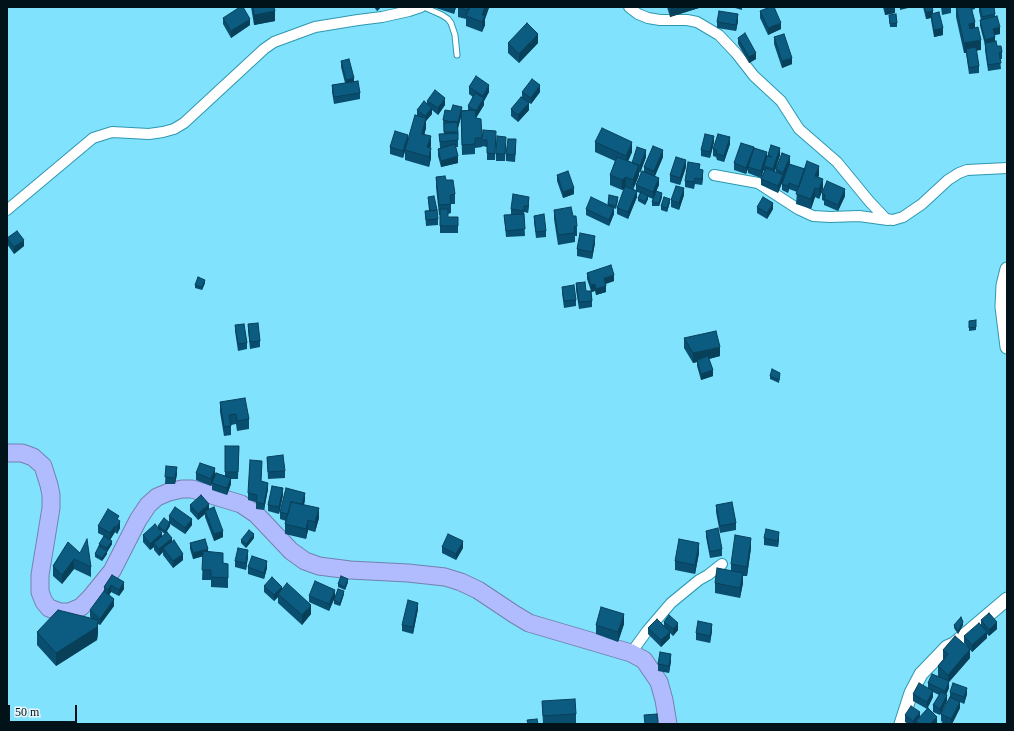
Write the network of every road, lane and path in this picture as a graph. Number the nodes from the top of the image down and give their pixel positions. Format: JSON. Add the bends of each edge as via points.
{"nodes":[{"id":1,"x":422,"y":7,"type":"edge"},
{"id":2,"x":629,"y":7,"type":"edge"},
{"id":3,"x":457,"y":55,"type":"dead end"},
{"id":4,"x":1007,"y":168,"type":"edge"},
{"id":5,"x":714,"y":174,"type":"dead end"},
{"id":6,"x":7,"y":210,"type":"edge"},
{"id":7,"x":890,"y":220,"type":"junction"},
{"id":8,"x":1007,"y":269,"type":"edge"},
{"id":9,"x":1007,"y":347,"type":"edge"},
{"id":10,"x":7,"y":453,"type":"edge"},
{"id":11,"x":722,"y":564,"type":"dead end"},
{"id":12,"x":1007,"y":599,"type":"edge"},
{"id":13,"x":631,"y":653,"type":"junction"},
{"id":14,"x":668,"y":724,"type":"edge"},
{"id":15,"x":901,"y":724,"type":"edge"}],
"edges":[{"from":1,"to":3,"type":"lane","via":[[442,15],[451,23]]},
{"from":1,"to":6,"type":"street","via":[[382,17],[315,27],[274,42],[184,123],[163,132],[112,132],[92,138]]},
{"from":2,"to":7,"type":"street","via":[[648,18],[697,22],[719,35],[754,76],[781,101],[800,129],[837,162],[870,202]]},
{"from":4,"to":7,"type":"street","via":[[967,170],[959,173],[903,217]]},
{"from":5,"to":7,"type":"street","via":[[758,183],[813,216],[859,216]]},
{"from":8,"to":9,"type":"main road","via":[[1002,307]]},
{"from":10,"to":13,"type":"highway","via":[[22,453],[33,457],[43,466],[51,495],[51,508],[40,575],[40,592],[49,608],[60,612],[80,607],[112,572],[148,505],[157,497],[169,492],[192,489],[241,504],[256,514],[291,551],[305,561],[319,566],[350,570],[445,577],[478,590],[529,623]]},
{"from":11,"to":13,"type":"street","via":[[671,603]]},
{"from":12,"to":15,"type":"main road","via":[[954,644],[947,647],[921,674]]},
{"from":13,"to":14,"type":"highway","via":[[644,660],[659,682]]}]}
